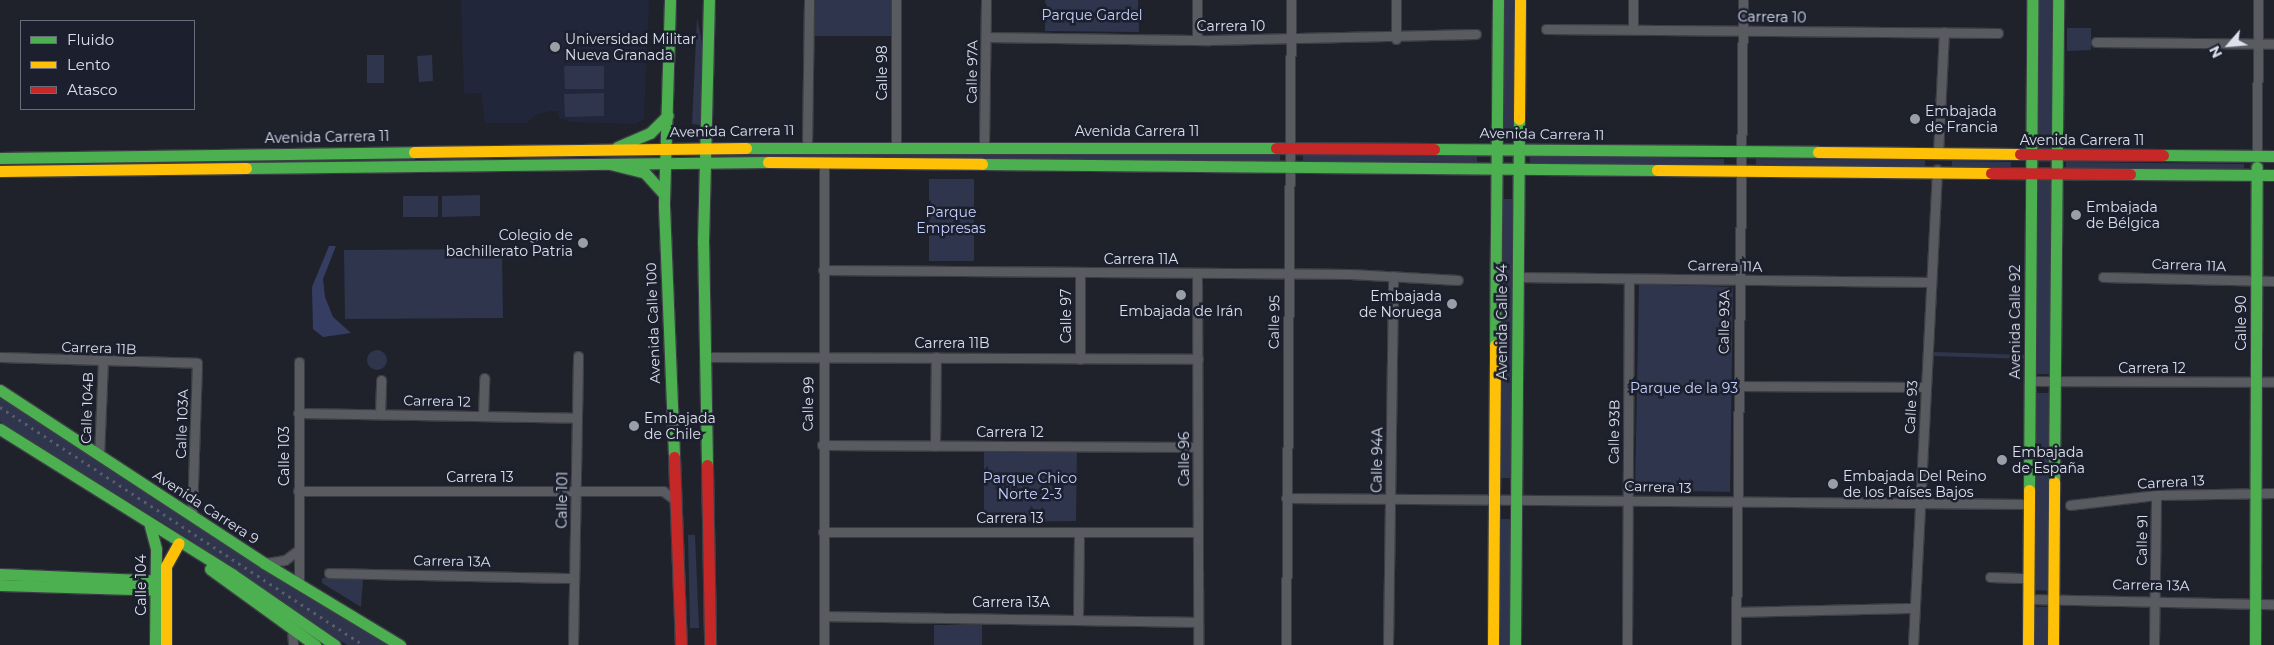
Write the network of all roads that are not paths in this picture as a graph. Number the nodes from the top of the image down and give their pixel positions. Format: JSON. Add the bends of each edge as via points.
{"nodes":[{"id":1,"x":670,"y":0,"type":"edge"},
{"id":2,"x":709,"y":0,"type":"edge"},
{"id":3,"x":810,"y":0,"type":"edge"},
{"id":4,"x":896,"y":0,"type":"edge"},
{"id":5,"x":986,"y":0,"type":"edge"},
{"id":6,"x":1197,"y":0,"type":"edge"},
{"id":7,"x":1291,"y":0,"type":"edge"},
{"id":8,"x":1396,"y":0,"type":"edge"},
{"id":9,"x":1498,"y":0,"type":"edge"},
{"id":10,"x":1520,"y":0,"type":"edge"},
{"id":11,"x":1633,"y":0,"type":"edge"},
{"id":12,"x":1743,"y":0,"type":"edge"},
{"id":13,"x":2032,"y":0,"type":"edge"},
{"id":14,"x":2058,"y":0,"type":"edge"},
{"id":15,"x":2258,"y":0,"type":"edge"},
{"id":16,"x":1546,"y":29,"type":"dead end"},
{"id":17,"x":1633,"y":29,"type":"junction"},
{"id":18,"x":1743,"y":30,"type":"junction"},
{"id":19,"x":1944,"y":32,"type":"junction"},
{"id":20,"x":1998,"y":33,"type":"dead end"},
{"id":21,"x":1476,"y":34,"type":"dead end"},
{"id":22,"x":986,"y":37,"type":"junction"},
{"id":23,"x":1291,"y":39,"type":"junction"},
{"id":24,"x":1396,"y":39,"type":"junction"},
{"id":25,"x":1197,"y":40,"type":"junction"},
{"id":26,"x":2096,"y":42,"type":"dead end"},
{"id":27,"x":2257,"y":44,"type":"junction"},
{"id":28,"x":2274,"y":44,"type":"edge"},
{"id":29,"x":668,"y":114,"type":"junction"},
{"id":30,"x":807,"y":145,"type":"junction"},
{"id":31,"x":896,"y":145,"type":"junction"},
{"id":32,"x":984,"y":145,"type":"junction"},
{"id":33,"x":706,"y":146,"type":"junction"},
{"id":34,"x":617,"y":147,"type":"junction"},
{"id":35,"x":666,"y":147,"type":"junction"},
{"id":36,"x":1289,"y":147,"type":"junction"},
{"id":37,"x":1498,"y":148,"type":"junction"},
{"id":38,"x":1518,"y":149,"type":"junction"},
{"id":39,"x":1740,"y":152,"type":"junction"},
{"id":40,"x":1938,"y":154,"type":"junction"},
{"id":41,"x":2031,"y":155,"type":"junction"},
{"id":42,"x":2057,"y":155,"type":"junction"},
{"id":43,"x":2274,"y":156,"type":"edge"},
{"id":44,"x":2257,"y":157,"type":"junction"},
{"id":45,"x":0,"y":158,"type":"edge"},
{"id":46,"x":705,"y":162,"type":"junction"},
{"id":47,"x":824,"y":162,"type":"junction"},
{"id":48,"x":665,"y":163,"type":"junction"},
{"id":49,"x":610,"y":164,"type":"junction"},
{"id":50,"x":1289,"y":164,"type":"junction"},
{"id":51,"x":1497,"y":165,"type":"junction"},
{"id":52,"x":1518,"y":165,"type":"junction"},
{"id":53,"x":1740,"y":170,"type":"junction"},
{"id":54,"x":1937,"y":170,"type":"junction"},
{"id":55,"x":0,"y":171,"type":"edge"},
{"id":56,"x":2057,"y":172,"type":"junction"},
{"id":57,"x":2031,"y":173,"type":"junction"},
{"id":58,"x":2274,"y":174,"type":"edge"},
{"id":59,"x":2257,"y":175,"type":"junction"},
{"id":60,"x":664,"y":194,"type":"junction"},
{"id":61,"x":824,"y":270,"type":"junction"},
{"id":62,"x":1080,"y":273,"type":"junction"},
{"id":63,"x":1197,"y":274,"type":"junction"},
{"id":64,"x":1288,"y":275,"type":"junction"},
{"id":65,"x":1393,"y":276,"type":"junction"},
{"id":66,"x":1518,"y":277,"type":"junction"},
{"id":67,"x":2103,"y":277,"type":"dead end"},
{"id":68,"x":1629,"y":279,"type":"junction"},
{"id":69,"x":1458,"y":280,"type":"dead end"},
{"id":70,"x":1738,"y":280,"type":"junction"},
{"id":71,"x":2256,"y":280,"type":"junction"},
{"id":72,"x":2274,"y":281,"type":"edge"},
{"id":73,"x":1932,"y":282,"type":"junction"},
{"id":74,"x":578,"y":356,"type":"dead end"},
{"id":75,"x":823,"y":356,"type":"junction"},
{"id":76,"x":0,"y":357,"type":"edge"},
{"id":77,"x":706,"y":357,"type":"junction"},
{"id":78,"x":936,"y":357,"type":"junction"},
{"id":79,"x":1080,"y":359,"type":"junction"},
{"id":80,"x":1198,"y":359,"type":"junction"},
{"id":81,"x":103,"y":362,"type":"junction"},
{"id":82,"x":298,"y":362,"type":"dead end"},
{"id":83,"x":197,"y":363,"type":"joint"},
{"id":84,"x":484,"y":378,"type":"dead end"},
{"id":85,"x":380,"y":380,"type":"dead end"},
{"id":86,"x":2029,"y":380,"type":"junction"},
{"id":87,"x":2055,"y":381,"type":"junction"},
{"id":88,"x":2257,"y":382,"type":"junction"},
{"id":89,"x":2274,"y":382,"type":"edge"},
{"id":90,"x":1737,"y":386,"type":"junction"},
{"id":91,"x":1926,"y":387,"type":"junction"},
{"id":92,"x":0,"y":390,"type":"edge"},
{"id":93,"x":298,"y":413,"type":"junction"},
{"id":94,"x":380,"y":414,"type":"junction"},
{"id":95,"x":483,"y":416,"type":"junction"},
{"id":96,"x":577,"y":418,"type":"junction"},
{"id":97,"x":0,"y":429,"type":"edge"},
{"id":98,"x":822,"y":445,"type":"junction"},
{"id":99,"x":935,"y":446,"type":"junction"},
{"id":100,"x":1197,"y":447,"type":"junction"},
{"id":101,"x":99,"y":456,"type":"junction"},
{"id":102,"x":709,"y":472,"type":"junction"},
{"id":103,"x":298,"y":491,"type":"junction"},
{"id":104,"x":576,"y":491,"type":"junction"},
{"id":105,"x":2257,"y":493,"type":"junction"},
{"id":106,"x":2274,"y":493,"type":"edge"},
{"id":107,"x":670,"y":494,"type":"junction"},
{"id":108,"x":2156,"y":495,"type":"junction"},
{"id":109,"x":1286,"y":498,"type":"junction"},
{"id":110,"x":1390,"y":498,"type":"junction"},
{"id":111,"x":1495,"y":498,"type":"junction"},
{"id":112,"x":1516,"y":498,"type":"junction"},
{"id":113,"x":1626,"y":499,"type":"junction"},
{"id":114,"x":1920,"y":504,"type":"junction"},
{"id":115,"x":2029,"y":504,"type":"junction"},
{"id":116,"x":1736,"y":505,"type":"junction"},
{"id":117,"x":2070,"y":505,"type":"dead end"},
{"id":118,"x":192,"y":516,"type":"junction"},
{"id":119,"x":150,"y":526,"type":"junction"},
{"id":120,"x":823,"y":532,"type":"junction"},
{"id":121,"x":1079,"y":532,"type":"junction"},
{"id":122,"x":1198,"y":532,"type":"junction"},
{"id":123,"x":179,"y":543,"type":"junction"},
{"id":124,"x":297,"y":551,"type":"junction"},
{"id":125,"x":264,"y":563,"type":"junction"},
{"id":126,"x":329,"y":573,"type":"dead end"},
{"id":127,"x":0,"y":574,"type":"edge"},
{"id":128,"x":1990,"y":577,"type":"dead end"},
{"id":129,"x":574,"y":578,"type":"junction"},
{"id":130,"x":2028,"y":578,"type":"junction"},
{"id":131,"x":36,"y":580,"type":"junction"},
{"id":132,"x":299,"y":583,"type":"junction"},
{"id":133,"x":0,"y":585,"type":"edge"},
{"id":134,"x":161,"y":585,"type":"junction"},
{"id":135,"x":2028,"y":599,"type":"junction"},
{"id":136,"x":2053,"y":599,"type":"junction"},
{"id":137,"x":2154,"y":600,"type":"junction"},
{"id":138,"x":2255,"y":603,"type":"junction"},
{"id":139,"x":2274,"y":604,"type":"edge"},
{"id":140,"x":1915,"y":608,"type":"junction"},
{"id":141,"x":1736,"y":612,"type":"junction"},
{"id":142,"x":824,"y":616,"type":"junction"},
{"id":143,"x":1078,"y":617,"type":"junction"},
{"id":144,"x":1198,"y":622,"type":"junction"},
{"id":145,"x":292,"y":629,"type":"junction"},
{"id":146,"x":155,"y":645,"type":"edge"},
{"id":147,"x":166,"y":645,"type":"edge"},
{"id":148,"x":293,"y":645,"type":"edge"},
{"id":149,"x":315,"y":645,"type":"edge"},
{"id":150,"x":335,"y":645,"type":"edge"},
{"id":151,"x":400,"y":645,"type":"edge"},
{"id":152,"x":573,"y":645,"type":"edge"},
{"id":153,"x":681,"y":645,"type":"edge"},
{"id":154,"x":710,"y":645,"type":"edge"},
{"id":155,"x":717,"y":645,"type":"edge"},
{"id":156,"x":824,"y":645,"type":"edge"},
{"id":157,"x":1198,"y":645,"type":"edge"},
{"id":158,"x":1286,"y":645,"type":"edge"},
{"id":159,"x":1388,"y":645,"type":"edge"},
{"id":160,"x":1494,"y":645,"type":"edge"},
{"id":161,"x":1515,"y":645,"type":"edge"},
{"id":162,"x":1627,"y":645,"type":"edge"},
{"id":163,"x":1736,"y":645,"type":"edge"},
{"id":164,"x":1913,"y":645,"type":"edge"},
{"id":165,"x":2028,"y":645,"type":"edge"},
{"id":166,"x":2053,"y":645,"type":"edge"},
{"id":167,"x":2154,"y":645,"type":"edge"},
{"id":168,"x":2255,"y":645,"type":"edge"}],
"edges":[{"from":1,"to":29,"type":"main road","name":"Avenida Calle 100"},
{"from":2,"to":33,"type":"main road"},
{"from":3,"to":30,"type":"street"},
{"from":4,"to":31,"type":"street","name":"Calle 98"},
{"from":5,"to":22,"type":"street","name":"Calle 97A"},
{"from":6,"to":25,"type":"street"},
{"from":7,"to":23,"type":"street","name":"Calle 95"},
{"from":8,"to":24,"type":"street"},
{"from":9,"to":37,"type":"main road","name":"Avenida Calle 94"},
{"from":10,"to":38,"type":"main road","name":"Avenida Calle 94"},
{"from":11,"to":17,"type":"street"},
{"from":12,"to":18,"type":"street","name":"Calle 93A"},
{"from":13,"to":41,"type":"main road","name":"Avenida Calle 92"},
{"from":14,"to":42,"type":"main road"},
{"from":15,"to":27,"type":"street","name":"Calle 90"},
{"from":16,"to":17,"type":"street","name":"Carrera 10"},
{"from":17,"to":18,"type":"street","name":"Carrera 10"},
{"from":18,"to":19,"type":"street","name":"Carrera 10"},
{"from":18,"to":39,"type":"street","name":"Calle 93A"},
{"from":19,"to":20,"type":"street","name":"Carrera 10"},
{"from":19,"to":40,"type":"street"},
{"from":21,"to":24,"type":"street","name":"Carrera 10"},
{"from":22,"to":25,"type":"street","name":"Carrera 10"},
{"from":22,"to":32,"type":"street","name":"Calle 97A"},
{"from":23,"to":24,"type":"street","name":"Carrera 10"},
{"from":23,"to":25,"type":"street","name":"Carrera 10"},
{"from":23,"to":36,"type":"street","name":"Calle 95"},
{"from":26,"to":27,"type":"street"},
{"from":27,"to":28,"type":"street"},
{"from":27,"to":44,"type":"street","name":"Calle 90"},
{"from":29,"to":34,"type":"main road","via":[[640,139]]},
{"from":29,"to":35,"type":"main road","name":"Avenida Calle 100"},
{"from":30,"to":31,"type":"main road","name":"Avenida Carrera 11"},
{"from":30,"to":33,"type":"main road","name":"Avenida Carrera 11"},
{"from":31,"to":32,"type":"main road","name":"Avenida Carrera 11"},
{"from":32,"to":36,"type":"main road","name":"Avenida Carrera 11"},
{"from":33,"to":35,"type":"main road","name":"Avenida Carrera 11"},
{"from":33,"to":46,"type":"main road"},
{"from":34,"to":35,"type":"main road","name":"Avenida Carrera 11"},
{"from":34,"to":45,"type":"main road","name":"Avenida Carrera 11"},
{"from":35,"to":48,"type":"main road","name":"Avenida Calle 100"},
{"from":36,"to":37,"type":"main road","name":"Avenida Carrera 11"},
{"from":36,"to":50,"type":"street","name":"Calle 95"},
{"from":37,"to":38,"type":"main road","name":"Avenida Carrera 11"},
{"from":37,"to":51,"type":"main road","name":"Avenida Calle 94"},
{"from":38,"to":39,"type":"main road","name":"Avenida Carrera 11"},
{"from":38,"to":52,"type":"main road","name":"Avenida Calle 94"},
{"from":39,"to":40,"type":"main road","name":"Avenida Carrera 11"},
{"from":39,"to":53,"type":"street","name":"Calle 93A"},
{"from":40,"to":41,"type":"main road","name":"Avenida Carrera 11"},
{"from":41,"to":42,"type":"main road","name":"Avenida Carrera 11"},
{"from":41,"to":57,"type":"main road","name":"Avenida Calle 92"},
{"from":42,"to":44,"type":"main road","name":"Avenida Carrera 11"},
{"from":42,"to":56,"type":"main road"},
{"from":43,"to":44,"type":"main road","name":"Avenida Carrera 11"},
{"from":44,"to":59,"type":"main road","name":"Calle 90"},
{"from":46,"to":47,"type":"main road"},
{"from":46,"to":48,"type":"main road"},
{"from":46,"to":77,"type":"main road"},
{"from":47,"to":50,"type":"main road"},
{"from":47,"to":61,"type":"street","name":"Calle 99"},
{"from":48,"to":49,"type":"main road"},
{"from":48,"to":60,"type":"main road","name":"Avenida Calle 100"},
{"from":49,"to":55,"type":"main road"},
{"from":49,"to":60,"type":"main road","via":[[645,173]]},
{"from":50,"to":51,"type":"main road"},
{"from":50,"to":64,"type":"street","name":"Calle 95"},
{"from":51,"to":52,"type":"main road"},
{"from":51,"to":111,"type":"main road","name":"Avenida Calle 94"},
{"from":52,"to":53,"type":"main road"},
{"from":52,"to":66,"type":"main road","name":"Avenida Calle 94"},
{"from":53,"to":54,"type":"main road"},
{"from":53,"to":70,"type":"street","name":"Calle 93A"},
{"from":54,"to":57,"type":"main road"},
{"from":54,"to":73,"type":"street","name":"Calle 93"},
{"from":56,"to":57,"type":"main road"},
{"from":56,"to":59,"type":"main road"},
{"from":56,"to":87,"type":"main road"},
{"from":57,"to":86,"type":"main road","name":"Avenida Calle 92"},
{"from":58,"to":59,"type":"main road"},
{"from":59,"to":71,"type":"main road","name":"Calle 90"},
{"from":60,"to":107,"type":"main road","name":"Avenida Calle 100"},
{"from":61,"to":62,"type":"street","name":"Carrera 11A"},
{"from":61,"to":75,"type":"street","name":"Calle 99"},
{"from":62,"to":63,"type":"street","name":"Carrera 11A"},
{"from":62,"to":79,"type":"street","name":"Calle 97"},
{"from":63,"to":64,"type":"street","name":"Carrera 11A"},
{"from":63,"to":80,"type":"street","name":"Calle 96"},
{"from":64,"to":65,"type":"street","name":"Carrera 11A"},
{"from":64,"to":109,"type":"street","name":"Calle 95"},
{"from":65,"to":69,"type":"street","name":"Carrera 11A"},
{"from":65,"to":110,"type":"street","name":"Calle 94A"},
{"from":66,"to":68,"type":"street","name":"Carrera 11A"},
{"from":66,"to":112,"type":"main road","name":"Avenida Calle 94"},
{"from":67,"to":71,"type":"street","name":"Carrera 11A"},
{"from":68,"to":70,"type":"street","name":"Carrera 11A"},
{"from":68,"to":113,"type":"street","name":"Calle 93B"},
{"from":70,"to":73,"type":"street","name":"Carrera 11A"},
{"from":70,"to":90,"type":"street","name":"Calle 93A"},
{"from":71,"to":72,"type":"street","name":"Carrera 11A"},
{"from":71,"to":88,"type":"main road","name":"Calle 90"},
{"from":73,"to":91,"type":"street","name":"Calle 93"},
{"from":74,"to":96,"type":"street","name":"Calle 101"},
{"from":75,"to":77,"type":"street","name":"Carrera 11B"},
{"from":75,"to":78,"type":"street","name":"Carrera 11B"},
{"from":75,"to":98,"type":"street","name":"Calle 99"},
{"from":76,"to":81,"type":"street","name":"Carrera 11B"},
{"from":77,"to":102,"type":"main road"},
{"from":78,"to":79,"type":"street","name":"Carrera 11B"},
{"from":78,"to":99,"type":"street"},
{"from":79,"to":80,"type":"street","name":"Carrera 11B"},
{"from":80,"to":100,"type":"street","name":"Calle 96"},
{"from":81,"to":83,"type":"street","name":"Carrera 11B"},
{"from":81,"to":101,"type":"street","name":"Calle 104B"},
{"from":82,"to":93,"type":"street","name":"Calle 103"},
{"from":83,"to":118,"type":"street","name":"Calle 103A"},
{"from":84,"to":95,"type":"street"},
{"from":85,"to":94,"type":"street"},
{"from":86,"to":87,"type":"street","name":"Carrera 12"},
{"from":86,"to":115,"type":"main road","name":"Avenida Calle 92"},
{"from":87,"to":88,"type":"street","name":"Carrera 12"},
{"from":87,"to":136,"type":"main road"},
{"from":88,"to":89,"type":"street","name":"Carrera 12"},
{"from":88,"to":105,"type":"main road","name":"Calle 90"},
{"from":90,"to":91,"type":"street"},
{"from":90,"to":116,"type":"street","name":"Calle 93A"},
{"from":91,"to":114,"type":"street","name":"Calle 93"},
{"from":92,"to":101,"type":"main road","name":"Avenida Carrera 9"},
{"from":93,"to":94,"type":"street","name":"Carrera 12"},
{"from":93,"to":103,"type":"street","name":"Calle 103"},
{"from":94,"to":95,"type":"street","name":"Carrera 12"},
{"from":95,"to":96,"type":"street","name":"Carrera 12"},
{"from":96,"to":104,"type":"street","name":"Calle 101"},
{"from":97,"to":119,"type":"main road"},
{"from":98,"to":99,"type":"street","name":"Carrera 12"},
{"from":98,"to":120,"type":"street","name":"Calle 99"},
{"from":99,"to":100,"type":"street","name":"Carrera 12"},
{"from":100,"to":122,"type":"street","name":"Calle 96"},
{"from":101,"to":118,"type":"main road","name":"Avenida Carrera 9"},
{"from":102,"to":154,"type":"main road"},
{"from":102,"to":155,"type":"main road"},
{"from":103,"to":104,"type":"street","name":"Carrera 13"},
{"from":103,"to":124,"type":"street","name":"Calle 103"},
{"from":104,"to":107,"type":"street","name":"Carrera 13"},
{"from":104,"to":129,"type":"street","name":"Calle 101"},
{"from":105,"to":106,"type":"street","name":"Carrera 13"},
{"from":105,"to":108,"type":"street","name":"Carrera 13"},
{"from":105,"to":138,"type":"main road","name":"Calle 90"},
{"from":107,"to":153,"type":"main road","name":"Avenida Calle 100","via":[[680,595]]},
{"from":108,"to":117,"type":"street","name":"Carrera 13"},
{"from":108,"to":137,"type":"street","name":"Calle 91"},
{"from":109,"to":110,"type":"street","name":"Carrera 13"},
{"from":109,"to":158,"type":"street","name":"Calle 95"},
{"from":110,"to":111,"type":"street","name":"Carrera 13"},
{"from":110,"to":159,"type":"street","name":"Calle 94A"},
{"from":111,"to":112,"type":"street","name":"Carrera 13"},
{"from":111,"to":160,"type":"main road","name":"Avenida Calle 94"},
{"from":112,"to":113,"type":"street","name":"Carrera 13"},
{"from":112,"to":161,"type":"main road","name":"Avenida Calle 94"},
{"from":113,"to":116,"type":"street","name":"Carrera 13"},
{"from":113,"to":162,"type":"street","name":"Calle 93B"},
{"from":114,"to":115,"type":"street","name":"Carrera 13"},
{"from":114,"to":116,"type":"street","name":"Carrera 13"},
{"from":114,"to":140,"type":"street","name":"Calle 93"},
{"from":115,"to":130,"type":"main road","name":"Avenida Calle 92"},
{"from":116,"to":141,"type":"street","name":"Calle 93A"},
{"from":118,"to":125,"type":"main road","name":"Avenida Carrera 9"},
{"from":119,"to":123,"type":"main road"},
{"from":119,"to":134,"type":"main road","name":"Calle 104","via":[[156,542]]},
{"from":120,"to":121,"type":"street","name":"Carrera 13"},
{"from":120,"to":142,"type":"street","name":"Calle 99"},
{"from":121,"to":122,"type":"street","name":"Carrera 13"},
{"from":121,"to":143,"type":"street"},
{"from":122,"to":144,"type":"street","name":"Calle 96"},
{"from":123,"to":134,"type":"main road","name":"Calle 104","via":[[168,556]]},
{"from":123,"to":145,"type":"main road"},
{"from":123,"to":150,"type":"main road"},
{"from":124,"to":125,"type":"street","via":[[285,560]]},
{"from":124,"to":132,"type":"street","name":"Calle 103"},
{"from":125,"to":132,"type":"main road","name":"Avenida Carrera 9"},
{"from":126,"to":129,"type":"street","name":"Carrera 13A"},
{"from":127,"to":131,"type":"main road"},
{"from":128,"to":130,"type":"street"},
{"from":129,"to":152,"type":"street","name":"Calle 101"},
{"from":130,"to":135,"type":"main road","name":"Avenida Calle 92"},
{"from":131,"to":133,"type":"main road"},
{"from":131,"to":134,"type":"main road"},
{"from":132,"to":151,"type":"main road","name":"Avenida Carrera 9"},
{"from":134,"to":146,"type":"main road","name":"Calle 104"},
{"from":134,"to":147,"type":"main road","name":"Calle 104"},
{"from":135,"to":136,"type":"street","name":"Carrera 13A"},
{"from":135,"to":165,"type":"main road","name":"Avenida Calle 92"},
{"from":136,"to":137,"type":"street","name":"Carrera 13A"},
{"from":136,"to":166,"type":"main road"},
{"from":137,"to":138,"type":"street","name":"Carrera 13A"},
{"from":137,"to":167,"type":"street","name":"Calle 91"},
{"from":138,"to":139,"type":"street","name":"Carrera 13A"},
{"from":138,"to":168,"type":"main road","name":"Calle 90"},
{"from":140,"to":141,"type":"street"},
{"from":140,"to":164,"type":"street","name":"Calle 93"},
{"from":141,"to":163,"type":"street","name":"Calle 93A"},
{"from":142,"to":143,"type":"street","name":"Carrera 13A"},
{"from":142,"to":156,"type":"street","name":"Calle 99"},
{"from":143,"to":144,"type":"street","name":"Carrera 13A"},
{"from":144,"to":157,"type":"street","name":"Calle 96"},
{"from":145,"to":148,"type":"street"},
{"from":145,"to":149,"type":"main road"}]}
